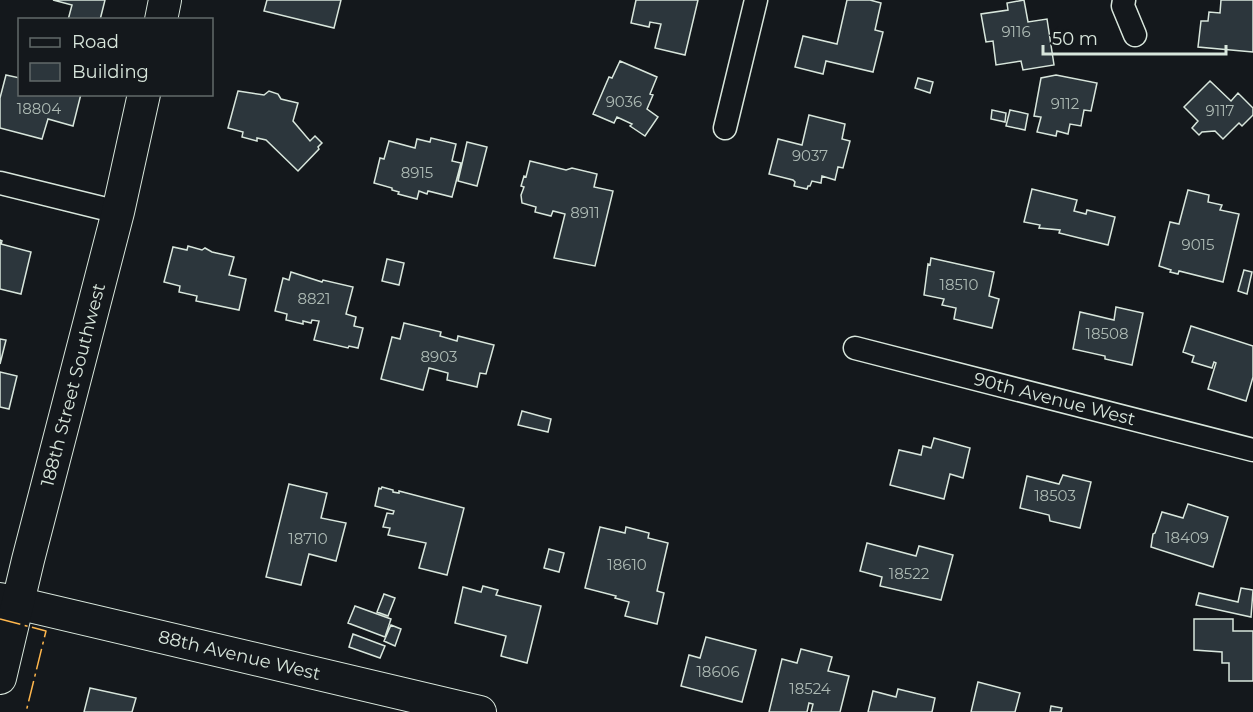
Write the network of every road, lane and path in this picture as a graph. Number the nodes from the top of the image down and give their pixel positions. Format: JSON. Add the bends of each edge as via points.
{"nodes":[{"id":1,"x":165,"y":0,"type":"edge"},
{"id":2,"x":756,"y":0,"type":"edge"},
{"id":3,"x":1124,"y":0,"type":"edge"},
{"id":4,"x":161,"y":18,"type":"edge"},
{"id":5,"x":1135,"y":35,"type":"dead end"},
{"id":6,"x":144,"y":96,"type":"edge"},
{"id":7,"x":725,"y":128,"type":"dead end"},
{"id":8,"x":0,"y":183,"type":"edge"},
{"id":9,"x":118,"y":212,"type":"junction"},
{"id":10,"x":855,"y":348,"type":"dead end"},
{"id":11,"x":1253,"y":450,"type":"edge"},
{"id":12,"x":9,"y":601,"type":"edge"},
{"id":13,"x":0,"y":678,"type":"edge"},
{"id":14,"x":480,"y":712,"type":"edge"}],
"edges":[{"from":1,"to":4,"type":"street"},
{"from":2,"to":7,"type":"street"},
{"from":3,"to":5,"type":"street"},
{"from":6,"to":9,"type":"street","name":"188th Street Southwest"},
{"from":8,"to":9,"type":"street"},
{"from":9,"to":12,"type":"street","name":"188th Street Southwest"},
{"from":10,"to":11,"type":"street","name":"90th Avenue West"},
{"from":12,"to":13,"type":"street","name":"188th Street Southwest"},
{"from":12,"to":14,"type":"street","name":"88th Avenue West"}]}
